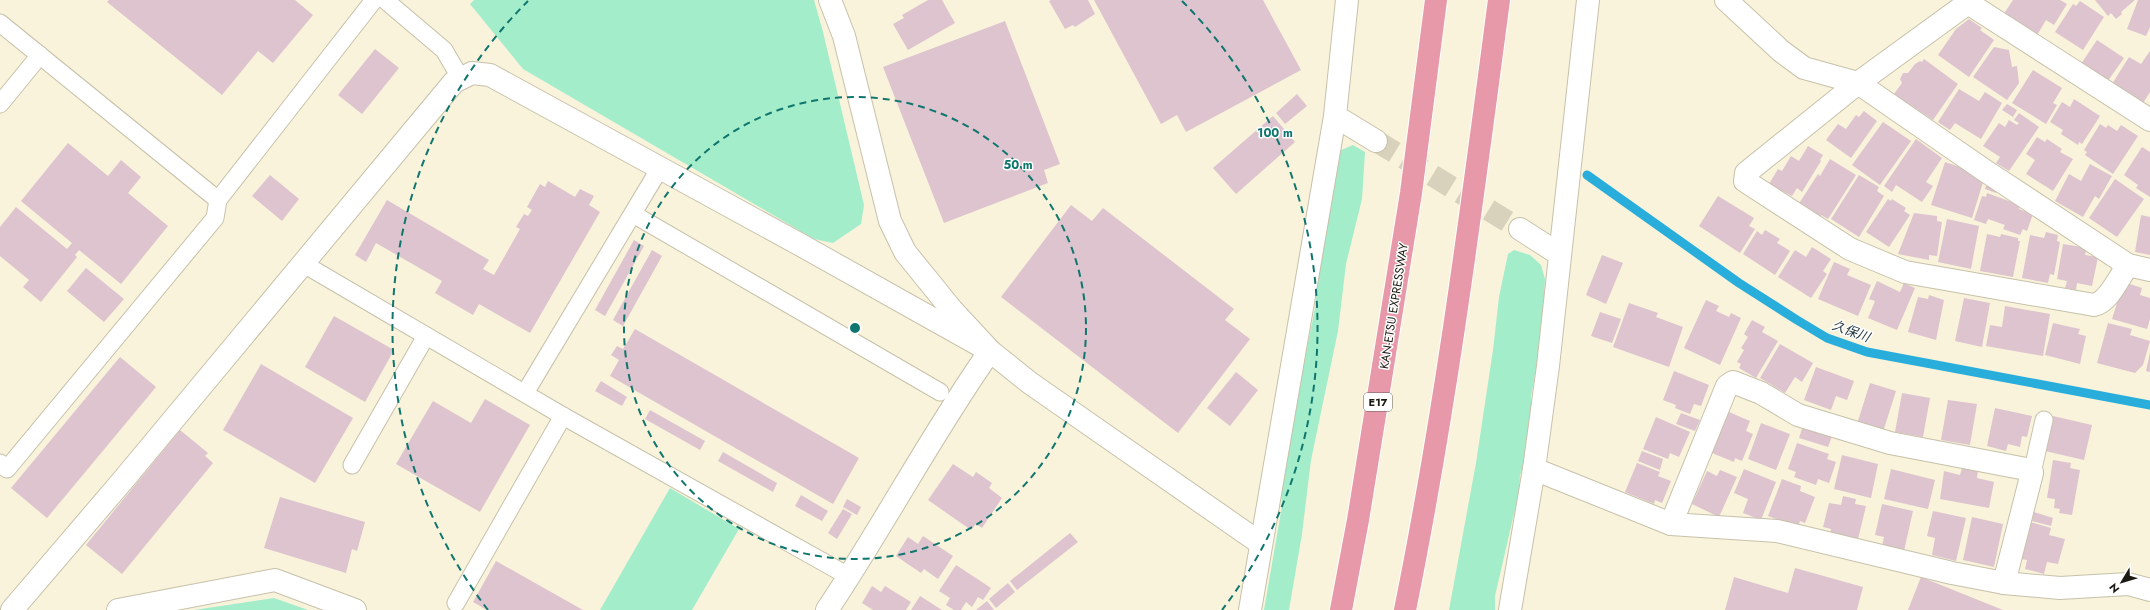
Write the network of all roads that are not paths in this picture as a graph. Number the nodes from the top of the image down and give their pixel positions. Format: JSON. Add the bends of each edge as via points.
{"nodes":[{"id":1,"x":374,"y":0,"type":"edge"},
{"id":2,"x":385,"y":0,"type":"edge"},
{"id":3,"x":830,"y":0,"type":"edge"},
{"id":4,"x":1347,"y":0,"type":"edge"},
{"id":5,"x":1436,"y":0,"type":"edge"},
{"id":6,"x":1499,"y":0,"type":"edge"},
{"id":7,"x":1588,"y":0,"type":"edge"},
{"id":8,"x":1726,"y":0,"type":"edge"},
{"id":9,"x":1970,"y":2,"type":"edge"},
{"id":10,"x":0,"y":23,"type":"edge"},
{"id":11,"x":40,"y":55,"type":"junction"},
{"id":12,"x":461,"y":79,"type":"junction"},
{"id":13,"x":1858,"y":83,"type":"junction"},
{"id":14,"x":0,"y":104,"type":"edge"},
{"id":15,"x":1335,"y":116,"type":"junction"},
{"id":16,"x":2150,"y":120,"type":"edge"},
{"id":17,"x":1376,"y":141,"type":"tunnel mouth"},
{"id":18,"x":660,"y":168,"type":"junction"},
{"id":19,"x":218,"y":200,"type":"junction"},
{"id":20,"x":633,"y":214,"type":"junction"},
{"id":21,"x":1520,"y":229,"type":"tunnel mouth"},
{"id":22,"x":1559,"y":254,"type":"junction"},
{"id":23,"x":302,"y":263,"type":"junction"},
{"id":24,"x":2128,"y":265,"type":"junction"},
{"id":25,"x":2150,"y":270,"type":"edge"},
{"id":26,"x":426,"y":336,"type":"junction"},
{"id":27,"x":990,"y":351,"type":"junction"},
{"id":28,"x":940,"y":392,"type":"dead end"},
{"id":29,"x":525,"y":393,"type":"junction"},
{"id":30,"x":563,"y":416,"type":"junction"},
{"id":31,"x":2044,"y":420,"type":"dead end"},
{"id":32,"x":0,"y":463,"type":"edge"},
{"id":33,"x":352,"y":465,"type":"dead end"},
{"id":34,"x":1534,"y":470,"type":"junction"},
{"id":35,"x":2032,"y":473,"type":"junction"},
{"id":36,"x":1671,"y":524,"type":"junction"},
{"id":37,"x":1260,"y":543,"type":"junction"},
{"id":38,"x":850,"y":577,"type":"junction"},
{"id":39,"x":2004,"y":583,"type":"junction"},
{"id":40,"x":2150,"y":590,"type":"edge"},
{"id":41,"x":456,"y":603,"type":"dead end"},
{"id":42,"x":0,"y":607,"type":"edge"},
{"id":43,"x":12,"y":610,"type":"edge"},
{"id":44,"x":118,"y":610,"type":"edge"},
{"id":45,"x":355,"y":610,"type":"edge"},
{"id":46,"x":827,"y":610,"type":"edge"},
{"id":47,"x":1250,"y":610,"type":"edge"},
{"id":48,"x":1341,"y":610,"type":"edge"},
{"id":49,"x":1405,"y":610,"type":"edge"},
{"id":50,"x":1510,"y":610,"type":"edge"}],
"edges":[{"from":1,"to":19,"type":"lane"},
{"from":2,"to":12,"type":"lane","via":[[444,50]]},
{"from":3,"to":27,"type":"street","via":[[844,36],[890,221],[905,252],[952,310]]},
{"from":4,"to":15,"type":"street"},
{"from":5,"to":48,"type":"highway","name":"KAN-ETSU EXPRESSWAY","number":"E17","via":[[1411,193]]},
{"from":6,"to":49,"type":"highway","via":[[1451,352]]},
{"from":7,"to":22,"type":"street"},
{"from":8,"to":13,"type":"street","via":[[1804,68]]},
{"from":9,"to":13,"type":"street"},
{"from":9,"to":16,"type":"street"},
{"from":10,"to":11,"type":"lane"},
{"from":11,"to":14,"type":"lane"},
{"from":11,"to":19,"type":"lane"},
{"from":12,"to":18,"type":"street","via":[[472,73],[490,76]]},
{"from":12,"to":23,"type":"street","via":[[454,82]]},
{"from":13,"to":24,"type":"street"},
{"from":13,"to":24,"type":"street","via":[[1746,173],[1746,181],[1850,249],[1905,272],[2094,305],[2100,304]]},
{"from":15,"to":17,"type":"street"},
{"from":15,"to":37,"type":"street"},
{"from":18,"to":20,"type":"lane"},
{"from":18,"to":27,"type":"street"},
{"from":19,"to":32,"type":"lane","via":[[215,218],[7,469]]},
{"from":20,"to":28,"type":"lane"},
{"from":20,"to":29,"type":"lane"},
{"from":21,"to":22,"type":"street"},
{"from":22,"to":34,"type":"street"},
{"from":23,"to":26,"type":"lane"},
{"from":23,"to":43,"type":"street"},
{"from":24,"to":25,"type":"street"},
{"from":26,"to":29,"type":"lane"},
{"from":26,"to":33,"type":"lane"},
{"from":27,"to":37,"type":"street","via":[[1030,383]]},
{"from":27,"to":38,"type":"street","via":[[954,402]]},
{"from":29,"to":30,"type":"lane"},
{"from":30,"to":38,"type":"lane"},
{"from":30,"to":41,"type":"lane"},
{"from":31,"to":35,"type":"lane"},
{"from":34,"to":36,"type":"street"},
{"from":34,"to":50,"type":"street"},
{"from":35,"to":36,"type":"street","via":[[2026,469],[1890,443],[1805,417],[1761,393],[1733,382],[1727,386]]},
{"from":35,"to":39,"type":"street"},
{"from":36,"to":39,"type":"street","via":[[1777,531]]},
{"from":37,"to":47,"type":"street"},
{"from":38,"to":46,"type":"street"},
{"from":39,"to":40,"type":"street","via":[[2060,588],[2128,584]]},
{"from":42,"to":43,"type":"street"},
{"from":44,"to":45,"type":"street","via":[[275,580]]}]}
